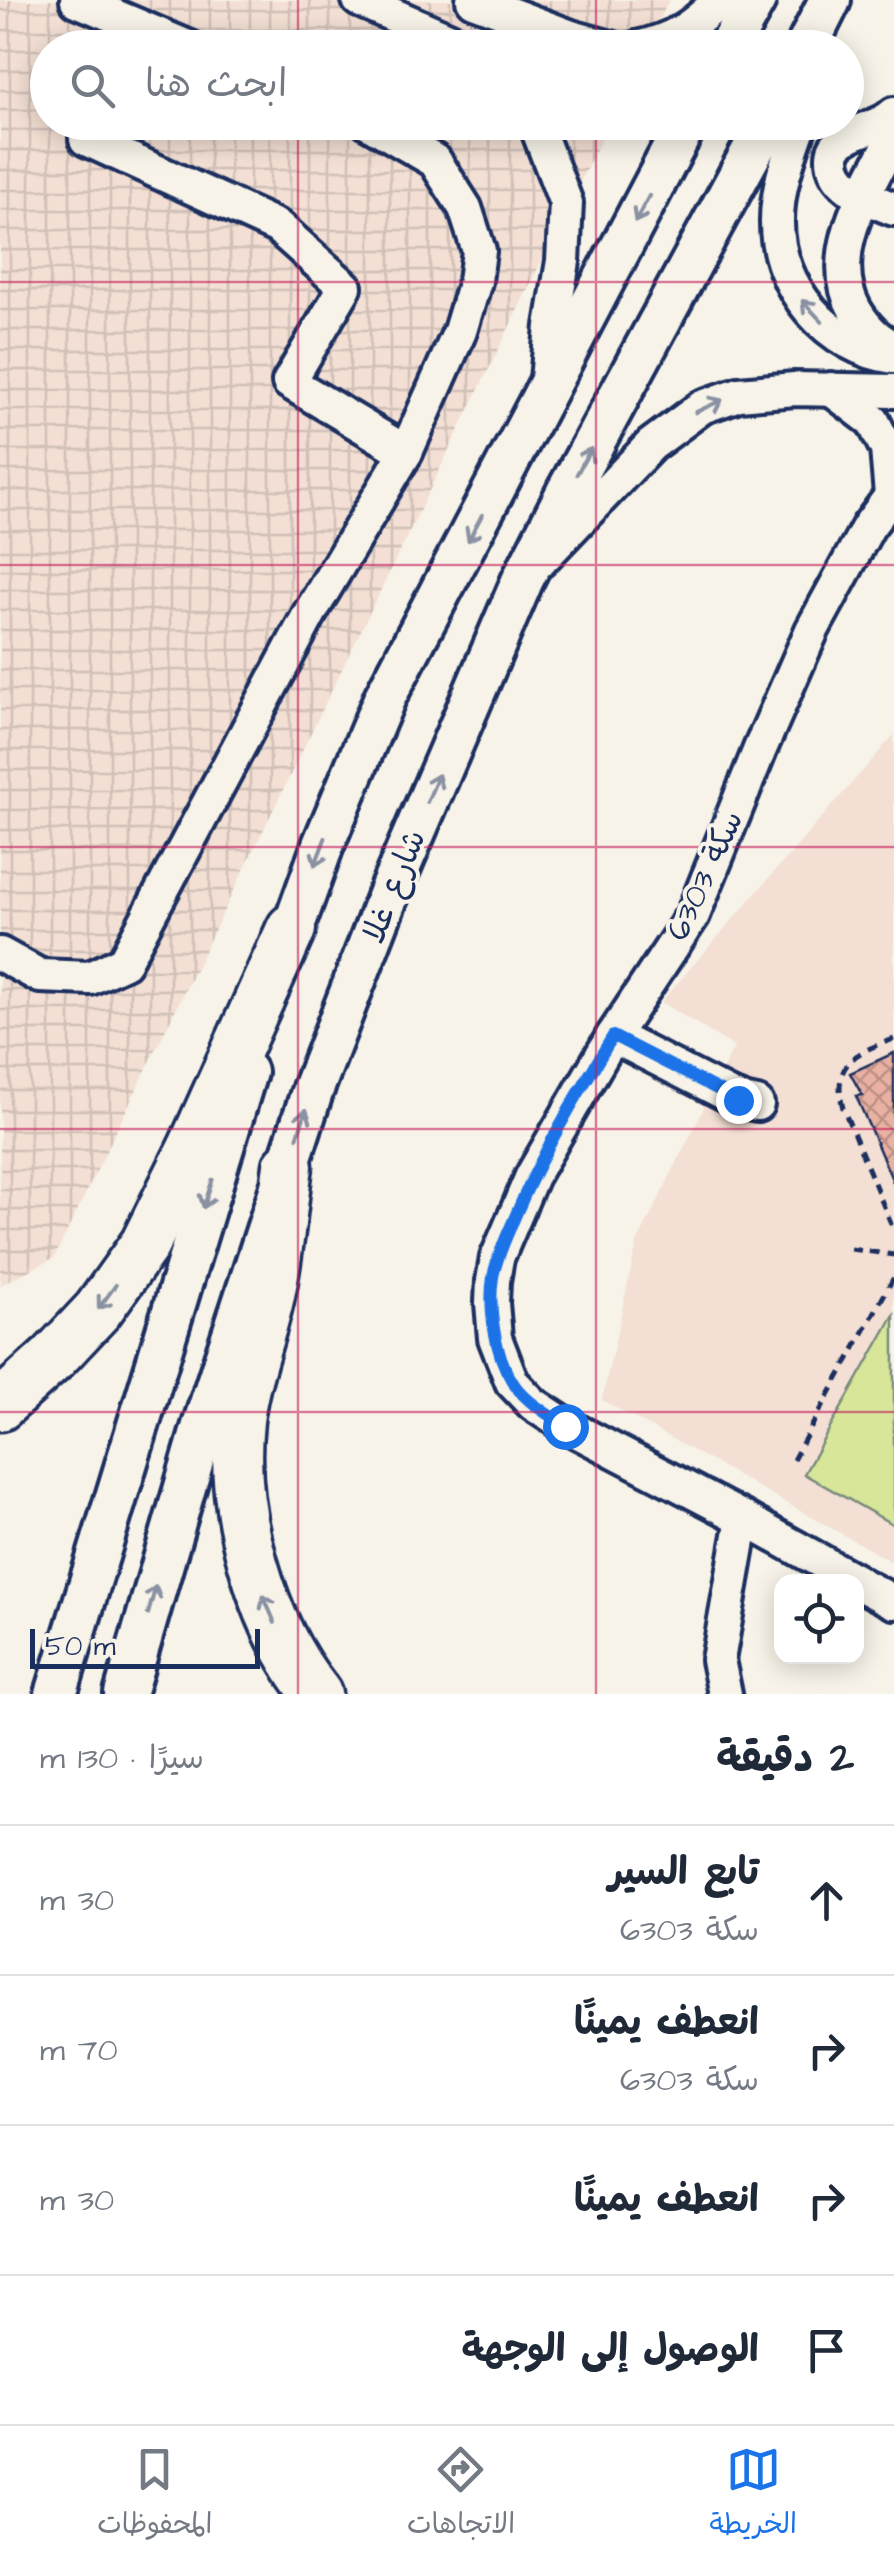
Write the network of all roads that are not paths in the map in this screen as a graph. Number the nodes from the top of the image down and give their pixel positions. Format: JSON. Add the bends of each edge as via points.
{"nodes":[{"id":1,"x":77,"y":0,"type":"edge"},
{"id":2,"x":358,"y":0,"type":"edge"},
{"id":3,"x":474,"y":0,"type":"edge"},
{"id":4,"x":720,"y":0,"type":"edge"},
{"id":5,"x":755,"y":0,"type":"edge"},
{"id":6,"x":148,"y":30,"type":"edge"},
{"id":7,"x":427,"y":30,"type":"edge"},
{"id":8,"x":553,"y":30,"type":"edge"},
{"id":9,"x":683,"y":30,"type":"edge"},
{"id":10,"x":738,"y":30,"type":"edge"},
{"id":11,"x":894,"y":114,"type":"edge"},
{"id":12,"x":864,"y":131,"type":"edge"},
{"id":13,"x":894,"y":136,"type":"edge"},
{"id":14,"x":88,"y":140,"type":"edge"},
{"id":15,"x":400,"y":140,"type":"edge"},
{"id":16,"x":542,"y":140,"type":"edge"},
{"id":17,"x":678,"y":140,"type":"edge"},
{"id":18,"x":758,"y":140,"type":"edge"},
{"id":19,"x":795,"y":140,"type":"edge"},
{"id":20,"x":843,"y":140,"type":"edge"},
{"id":21,"x":879,"y":203,"type":"edge"},
{"id":22,"x":894,"y":347,"type":"edge"},
{"id":23,"x":894,"y":358,"type":"edge"},
{"id":24,"x":831,"y":388,"type":"junction"},
{"id":25,"x":546,"y":391,"type":"junction"},
{"id":26,"x":894,"y":391,"type":"edge"},
{"id":27,"x":406,"y":452,"type":"junction"},
{"id":28,"x":892,"y":494,"type":"edge"},
{"id":29,"x":522,"y":579,"type":"junction"},
{"id":30,"x":291,"y":929,"type":"junction"},
{"id":31,"x":0,"y":954,"type":"edge"},
{"id":32,"x":613,"y":1036,"type":"junction"},
{"id":33,"x":757,"y":1104,"type":"dead end"},
{"id":34,"x":288,"y":1166,"type":"junction"},
{"id":35,"x":0,"y":1406,"type":"edge"},
{"id":36,"x":743,"y":1518,"type":"junction"},
{"id":37,"x":842,"y":1574,"type":"edge"},
{"id":38,"x":864,"y":1586,"type":"edge"},
{"id":39,"x":894,"y":1602,"type":"edge"},
{"id":40,"x":56,"y":1694,"type":"edge"},
{"id":41,"x":125,"y":1694,"type":"edge"},
{"id":42,"x":317,"y":1694,"type":"edge"},
{"id":43,"x":725,"y":1694,"type":"edge"}],
"edges":[{"from":1,"to":6,"type":"street"},
{"from":2,"to":7,"type":"street"},
{"from":3,"to":8,"type":"street"},
{"from":4,"to":9,"type":"street"},
{"from":5,"to":10,"type":"main road"},
{"from":11,"to":12,"type":"street"},
{"from":13,"to":21,"type":"street"},
{"from":14,"to":27,"type":"street","via":[[278,227],[345,287],[289,382]]},
{"from":15,"to":27,"type":"street","via":[[435,160],[465,208],[479,251],[460,331]]},
{"from":16,"to":25,"type":"street","via":[[566,203]]},
{"from":17,"to":25,"type":"main road","one_way":true},
{"from":29,"to":18,"type":"main road","name":"شارع غلا","one_way":true},
{"from":23,"to":19,"type":"street","one_way":true,"via":[[846,342],[800,298],[784,267],[776,223]]},
{"from":20,"to":21,"type":"street","via":[[834,149],[835,173]]},
{"from":21,"to":22,"type":"street","via":[[848,235],[844,276],[862,322]]},
{"from":24,"to":26,"type":"street"},
{"from":24,"to":28,"type":"street","name":"سكة 6303","via":[[872,421],[887,449]]},
{"from":29,"to":24,"type":"street","one_way":true,"via":[[651,444],[702,408],[739,394]]},
{"from":25,"to":30,"type":"main road","one_way":true,"via":[[385,697]]},
{"from":27,"to":31,"type":"street","via":[[312,611],[124,962],[90,978],[40,976]]},
{"from":28,"to":32,"type":"street","name":"سكة 6303","via":[[812,630],[693,916]]},
{"from":34,"to":29,"type":"main road","name":"شارع غلا","one_way":true,"via":[[390,890]]},
{"from":30,"to":35,"type":"highway","one_way":true,"via":[[145,1244],[98,1310]]},
{"from":30,"to":40,"type":"main road","one_way":true},
{"from":32,"to":33,"type":"street"},
{"from":32,"to":36,"type":"street","name":"سكة 6303","via":[[532,1176],[497,1258],[495,1338],[512,1382],[533,1404]]},
{"from":41,"to":34,"type":"main road","name":"شارع غلا","one_way":true},
{"from":42,"to":34,"type":"highway","one_way":true,"via":[[284,1642],[252,1563],[239,1469],[239,1422],[270,1295]]},
{"from":36,"to":37,"type":"street","name":"سكة 6303"},
{"from":36,"to":43,"type":"street","via":[[718,1660]]},
{"from":38,"to":39,"type":"street","name":"سكة 6303"}]}
